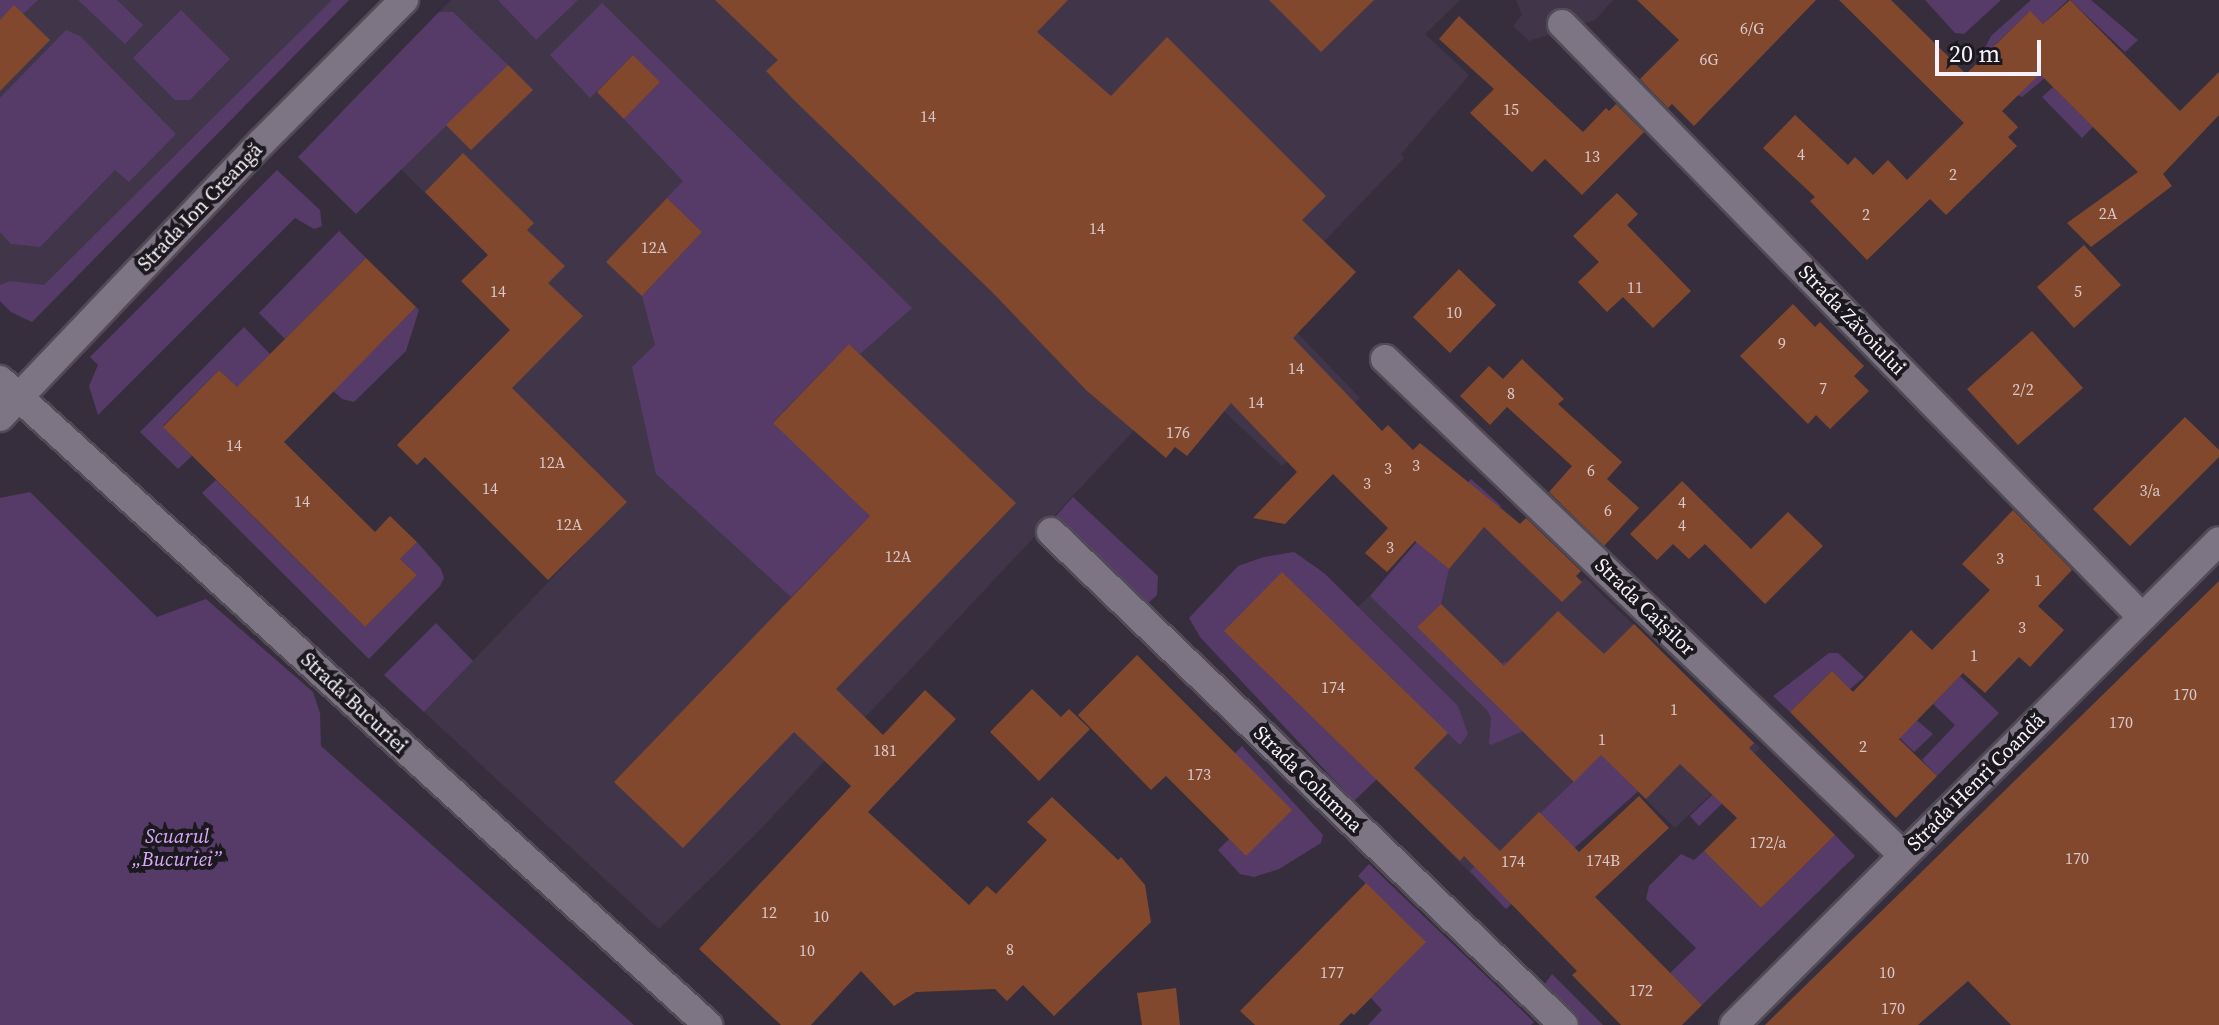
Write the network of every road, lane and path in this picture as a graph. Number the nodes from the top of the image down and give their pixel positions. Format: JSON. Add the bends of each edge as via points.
{"nodes":[{"id":1,"x":404,"y":0,"type":"edge"},
{"id":2,"x":1562,"y":24,"type":"dead end"},
{"id":3,"x":1385,"y":359,"type":"dead end"},
{"id":4,"x":6,"y":398,"type":"edge"},
{"id":5,"x":1051,"y":532,"type":"dead end"},
{"id":6,"x":2219,"y":541,"type":"edge"},
{"id":7,"x":2141,"y":616,"type":"junction"},
{"id":8,"x":1903,"y":855,"type":"junction"},
{"id":9,"x":708,"y":1025,"type":"edge"},
{"id":10,"x":1564,"y":1025,"type":"edge"},
{"id":11,"x":1734,"y":1025,"type":"edge"}],
"edges":[{"from":1,"to":4,"type":"street","name":"Strada Ion Creangă"},
{"from":2,"to":7,"type":"street","name":"Strada Zăvoiului"},
{"from":3,"to":8,"type":"street","name":"Strada Caișilor"},
{"from":4,"to":9,"type":"street","name":"Strada Bucuriei"},
{"from":5,"to":10,"type":"street","name":"Strada Columna"},
{"from":6,"to":7,"type":"street","name":"Strada Henri Coandă"},
{"from":7,"to":8,"type":"street","name":"Strada Henri Coandă"},
{"from":8,"to":11,"type":"street","name":"Strada Henri Coandă"}]}
